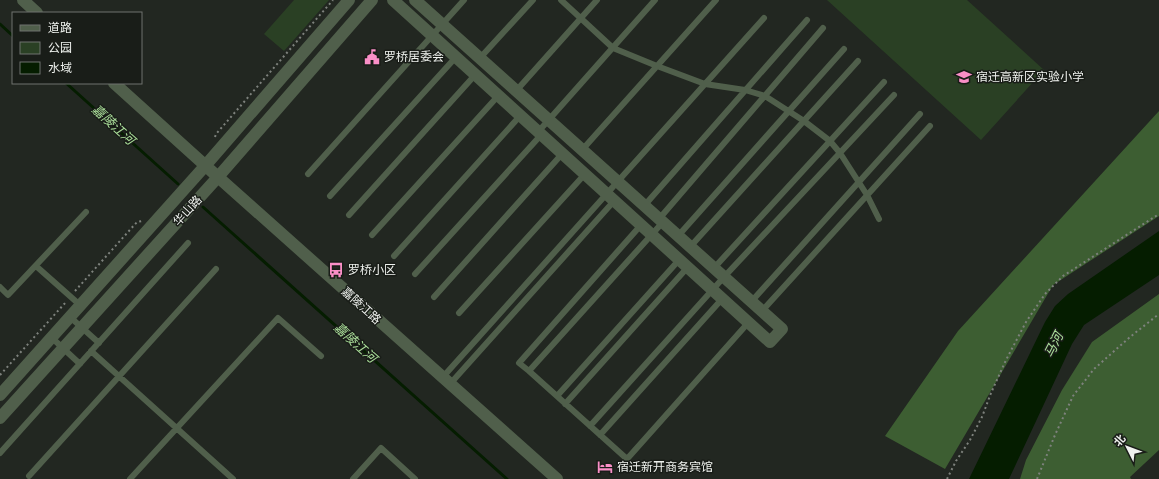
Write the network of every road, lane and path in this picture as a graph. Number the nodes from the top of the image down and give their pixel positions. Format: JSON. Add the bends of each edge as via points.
{"nodes":[{"id":1,"x":23,"y":0,"type":"edge"},
{"id":2,"x":350,"y":0,"type":"edge"},
{"id":3,"x":372,"y":0,"type":"edge"},
{"id":4,"x":393,"y":0,"type":"edge"},
{"id":5,"x":415,"y":0,"type":"edge"},
{"id":6,"x":464,"y":0,"type":"edge"},
{"id":7,"x":533,"y":0,"type":"edge"},
{"id":8,"x":561,"y":0,"type":"edge"},
{"id":9,"x":597,"y":0,"type":"edge"},
{"id":10,"x":655,"y":0,"type":"edge"},
{"id":11,"x":716,"y":0,"type":"edge"},
{"id":12,"x":36,"y":12,"type":"edge"},
{"id":13,"x":581,"y":18,"type":"junction"},
{"id":14,"x":764,"y":18,"type":"dead end"},
{"id":15,"x":807,"y":20,"type":"dead end"},
{"id":16,"x":442,"y":24,"type":"junction"},
{"id":17,"x":823,"y":28,"type":"dead end"},
{"id":18,"x":432,"y":36,"type":"junction"},
{"id":19,"x":613,"y":48,"type":"junction"},
{"id":20,"x":844,"y":50,"type":"dead end"},
{"id":21,"x":456,"y":57,"type":"junction"},
{"id":22,"x":480,"y":58,"type":"junction"},
{"id":23,"x":858,"y":61,"type":"dead end"},
{"id":24,"x":657,"y":66,"type":"junction"},
{"id":25,"x":476,"y":75,"type":"junction"},
{"id":26,"x":884,"y":82,"type":"dead end"},
{"id":27,"x":115,"y":84,"type":"edge"},
{"id":28,"x":705,"y":84,"type":"junction"},
{"id":29,"x":745,"y":90,"type":"junction"},
{"id":30,"x":516,"y":91,"type":"junction"},
{"id":31,"x":894,"y":95,"type":"dead end"},
{"id":32,"x":498,"y":96,"type":"junction"},
{"id":33,"x":765,"y":96,"type":"junction"},
{"id":34,"x":789,"y":111,"type":"junction"},
{"id":35,"x":920,"y":114,"type":"dead end"},
{"id":36,"x":520,"y":116,"type":"junction"},
{"id":37,"x":548,"y":120,"type":"junction"},
{"id":38,"x":804,"y":121,"type":"junction"},
{"id":39,"x":930,"y":126,"type":"dead end"},
{"id":40,"x":540,"y":133,"type":"junction"},
{"id":41,"x":830,"y":141,"type":"junction"},
{"id":42,"x":582,"y":150,"type":"junction"},
{"id":43,"x":840,"y":153,"type":"junction"},
{"id":44,"x":562,"y":154,"type":"junction"},
{"id":45,"x":205,"y":166,"type":"junction"},
{"id":46,"x":308,"y":174,"type":"dead end"},
{"id":47,"x":585,"y":174,"type":"junction"},
{"id":48,"x":218,"y":177,"type":"junction"},
{"id":49,"x":618,"y":182,"type":"junction"},
{"id":50,"x":859,"y":182,"type":"junction"},
{"id":51,"x":867,"y":195,"type":"junction"},
{"id":52,"x":330,"y":196,"type":"dead end"},
{"id":53,"x":610,"y":198,"type":"junction"},
{"id":54,"x":644,"y":206,"type":"junction"},
{"id":55,"x":86,"y":212,"type":"dead end"},
{"id":56,"x":1159,"y":214,"type":"edge"},
{"id":57,"x":349,"y":215,"type":"dead end"},
{"id":58,"x":879,"y":219,"type":"dead end"},
{"id":59,"x":143,"y":220,"type":"dead end"},
{"id":60,"x":661,"y":221,"type":"junction"},
{"id":61,"x":641,"y":225,"type":"junction"},
{"id":62,"x":372,"y":235,"type":"dead end"},
{"id":63,"x":651,"y":235,"type":"junction"},
{"id":64,"x":678,"y":236,"type":"junction"},
{"id":65,"x":188,"y":243,"type":"dead end"},
{"id":66,"x":690,"y":247,"type":"junction"},
{"id":67,"x":394,"y":256,"type":"dead end"},
{"id":68,"x":683,"y":264,"type":"junction"},
{"id":69,"x":36,"y":266,"type":"junction"},
{"id":70,"x":714,"y":268,"type":"junction"},
{"id":71,"x":216,"y":269,"type":"dead end"},
{"id":72,"x":415,"y":274,"type":"dead end"},
{"id":73,"x":724,"y":277,"type":"junction"},
{"id":74,"x":0,"y":287,"type":"edge"},
{"id":75,"x":712,"y":291,"type":"junction"},
{"id":76,"x":70,"y":296,"type":"junction"},
{"id":77,"x":434,"y":297,"type":"dead end"},
{"id":78,"x":722,"y":299,"type":"junction"},
{"id":79,"x":751,"y":302,"type":"junction"},
{"id":80,"x":80,"y":305,"type":"junction"},
{"id":81,"x":762,"y":311,"type":"junction"},
{"id":82,"x":459,"y":313,"type":"dead end"},
{"id":83,"x":1159,"y":314,"type":"edge"},
{"id":84,"x":70,"y":317,"type":"junction"},
{"id":85,"x":748,"y":323,"type":"junction"},
{"id":86,"x":82,"y":328,"type":"junction"},
{"id":87,"x":51,"y":337,"type":"junction"},
{"id":88,"x":99,"y":343,"type":"junction"},
{"id":89,"x":63,"y":348,"type":"junction"},
{"id":90,"x":91,"y":351,"type":"junction"},
{"id":91,"x":321,"y":356,"type":"dead end"},
{"id":92,"x":80,"y":364,"type":"junction"},
{"id":93,"x":529,"y":371,"type":"junction"},
{"id":94,"x":0,"y":375,"type":"edge"},
{"id":95,"x":119,"y":376,"type":"junction"},
{"id":96,"x":446,"y":381,"type":"junction"},
{"id":97,"x":0,"y":395,"type":"edge"},
{"id":98,"x":557,"y":396,"type":"junction"},
{"id":99,"x":565,"y":404,"type":"junction"},
{"id":100,"x":0,"y":418,"type":"edge"},
{"id":101,"x":590,"y":426,"type":"junction"},
{"id":102,"x":177,"y":428,"type":"junction"},
{"id":103,"x":600,"y":435,"type":"junction"},
{"id":104,"x":0,"y":453,"type":"edge"},
{"id":105,"x":29,"y":476,"type":"dead end"},
{"id":106,"x":130,"y":479,"type":"edge"},
{"id":107,"x":233,"y":479,"type":"edge"},
{"id":108,"x":353,"y":479,"type":"edge"},
{"id":109,"x":415,"y":479,"type":"edge"},
{"id":110,"x":557,"y":479,"type":"edge"},
{"id":111,"x":947,"y":479,"type":"edge"},
{"id":112,"x":1037,"y":479,"type":"edge"}],
"edges":[{"from":1,"to":12,"type":"street"},
{"from":2,"to":45,"type":"street","name":"华山路"},
{"from":3,"to":48,"type":"street","name":"华山路"},
{"from":4,"to":18,"type":"street"},
{"from":5,"to":16,"type":"street"},
{"from":6,"to":16,"type":"lane"},
{"from":7,"to":22,"type":"lane"},
{"from":8,"to":13,"type":"lane"},
{"from":9,"to":13,"type":"lane"},
{"from":10,"to":19,"type":"lane"},
{"from":11,"to":24,"type":"lane"},
{"from":13,"to":19,"type":"lane"},
{"from":13,"to":30,"type":"lane"},
{"from":14,"to":28,"type":"lane"},
{"from":15,"to":29,"type":"lane"},
{"from":16,"to":18,"type":"lane"},
{"from":16,"to":22,"type":"street"},
{"from":17,"to":33,"type":"lane"},
{"from":18,"to":21,"type":"street"},
{"from":18,"to":46,"type":"lane"},
{"from":19,"to":24,"type":"lane"},
{"from":19,"to":37,"type":"lane"},
{"from":20,"to":34,"type":"lane"},
{"from":21,"to":25,"type":"street"},
{"from":21,"to":52,"type":"lane"},
{"from":22,"to":30,"type":"street"},
{"from":23,"to":38,"type":"lane"},
{"from":24,"to":28,"type":"lane"},
{"from":24,"to":42,"type":"lane"},
{"from":25,"to":32,"type":"street"},
{"from":25,"to":57,"type":"lane"},
{"from":26,"to":41,"type":"lane"},
{"from":27,"to":45,"type":"street","name":"嘉陵江路"},
{"from":28,"to":29,"type":"lane"},
{"from":28,"to":49,"type":"lane"},
{"from":29,"to":33,"type":"lane"},
{"from":29,"to":54,"type":"lane"},
{"from":30,"to":37,"type":"street"},
{"from":31,"to":43,"type":"lane"},
{"from":32,"to":36,"type":"street"},
{"from":32,"to":62,"type":"lane"},
{"from":33,"to":34,"type":"lane"},
{"from":33,"to":60,"type":"lane"},
{"from":34,"to":38,"type":"lane"},
{"from":34,"to":64,"type":"lane"},
{"from":35,"to":50,"type":"lane"},
{"from":36,"to":40,"type":"street"},
{"from":36,"to":67,"type":"lane"},
{"from":37,"to":40,"type":"lane"},
{"from":37,"to":42,"type":"street"},
{"from":38,"to":41,"type":"lane"},
{"from":38,"to":66,"type":"lane"},
{"from":39,"to":51,"type":"lane"},
{"from":40,"to":44,"type":"street"},
{"from":40,"to":72,"type":"lane"},
{"from":41,"to":43,"type":"lane"},
{"from":41,"to":70,"type":"lane"},
{"from":42,"to":49,"type":"street"},
{"from":43,"to":50,"type":"lane"},
{"from":43,"to":73,"type":"lane"},
{"from":44,"to":47,"type":"street"},
{"from":44,"to":77,"type":"lane"},
{"from":45,"to":48,"type":"street","name":"嘉陵江路"},
{"from":45,"to":80,"type":"street","name":"华山路"},
{"from":47,"to":53,"type":"street"},
{"from":47,"to":82,"type":"lane"},
{"from":48,"to":86,"type":"street","name":"华山路"},
{"from":48,"to":96,"type":"street","name":"嘉陵江路"},
{"from":49,"to":53,"type":"lane"},
{"from":49,"to":54,"type":"street"},
{"from":50,"to":51,"type":"lane"},
{"from":50,"to":79,"type":"lane"},
{"from":51,"to":58,"type":"lane"},
{"from":51,"to":81,"type":"lane"},
{"from":53,"to":61,"type":"street"},
{"from":53,"to":96,"type":"lane"},
{"from":53,"to":96,"type":"lane"},
{"from":54,"to":60,"type":"street"},
{"from":55,"to":69,"type":"lane"},
{"from":56,"to":111,"type":"path","via":[[1063,276],[1045,294],[1026,322],[1006,360],[982,417]]},
{"from":59,"to":76,"type":"path","via":[[137,222]]},
{"from":60,"to":63,"type":"lane"},
{"from":60,"to":64,"type":"street"},
{"from":61,"to":63,"type":"street"},
{"from":61,"to":93,"type":"lane","via":[[519,363]]},
{"from":63,"to":68,"type":"street"},
{"from":63,"to":93,"type":"lane"},
{"from":64,"to":66,"type":"street"},
{"from":65,"to":88,"type":"lane"},
{"from":66,"to":70,"type":"street"},
{"from":68,"to":75,"type":"street"},
{"from":68,"to":98,"type":"lane"},
{"from":68,"to":99,"type":"lane"},
{"from":69,"to":74,"type":"lane","via":[[8,295]]},
{"from":69,"to":76,"type":"lane"},
{"from":70,"to":73,"type":"street"},
{"from":71,"to":95,"type":"lane"},
{"from":73,"to":75,"type":"lane"},
{"from":73,"to":79,"type":"street"},
{"from":75,"to":78,"type":"street"},
{"from":75,"to":101,"type":"lane"},
{"from":76,"to":80,"type":"lane"},
{"from":76,"to":94,"type":"path"},
{"from":78,"to":85,"type":"street"},
{"from":78,"to":103,"type":"lane"},
{"from":79,"to":81,"type":"street"},
{"from":80,"to":84,"type":"street","name":"华山路"},
{"from":81,"to":85,"type":"street","via":[[782,329],[770,342]]},
{"from":83,"to":112,"type":"path","via":[[1094,369],[1073,396]]},
{"from":84,"to":86,"type":"lane"},
{"from":84,"to":87,"type":"street","name":"华山路"},
{"from":85,"to":103,"type":"lane","via":[[627,459]]},
{"from":86,"to":88,"type":"lane"},
{"from":86,"to":89,"type":"street","name":"华山路"},
{"from":87,"to":89,"type":"lane"},
{"from":87,"to":97,"type":"street","name":"华山路"},
{"from":88,"to":90,"type":"lane"},
{"from":89,"to":92,"type":"lane"},
{"from":89,"to":100,"type":"street","name":"华山路"},
{"from":90,"to":92,"type":"lane"},
{"from":90,"to":95,"type":"lane"},
{"from":91,"to":102,"type":"lane","via":[[278,318]]},
{"from":92,"to":104,"type":"lane"},
{"from":93,"to":98,"type":"lane"},
{"from":95,"to":102,"type":"lane"},
{"from":95,"to":105,"type":"lane"},
{"from":96,"to":110,"type":"street","name":"嘉陵江路"},
{"from":98,"to":99,"type":"lane"},
{"from":99,"to":101,"type":"lane"},
{"from":101,"to":103,"type":"lane"},
{"from":102,"to":106,"type":"lane"},
{"from":102,"to":107,"type":"lane"},
{"from":108,"to":109,"type":"lane","via":[[381,448]]}]}
